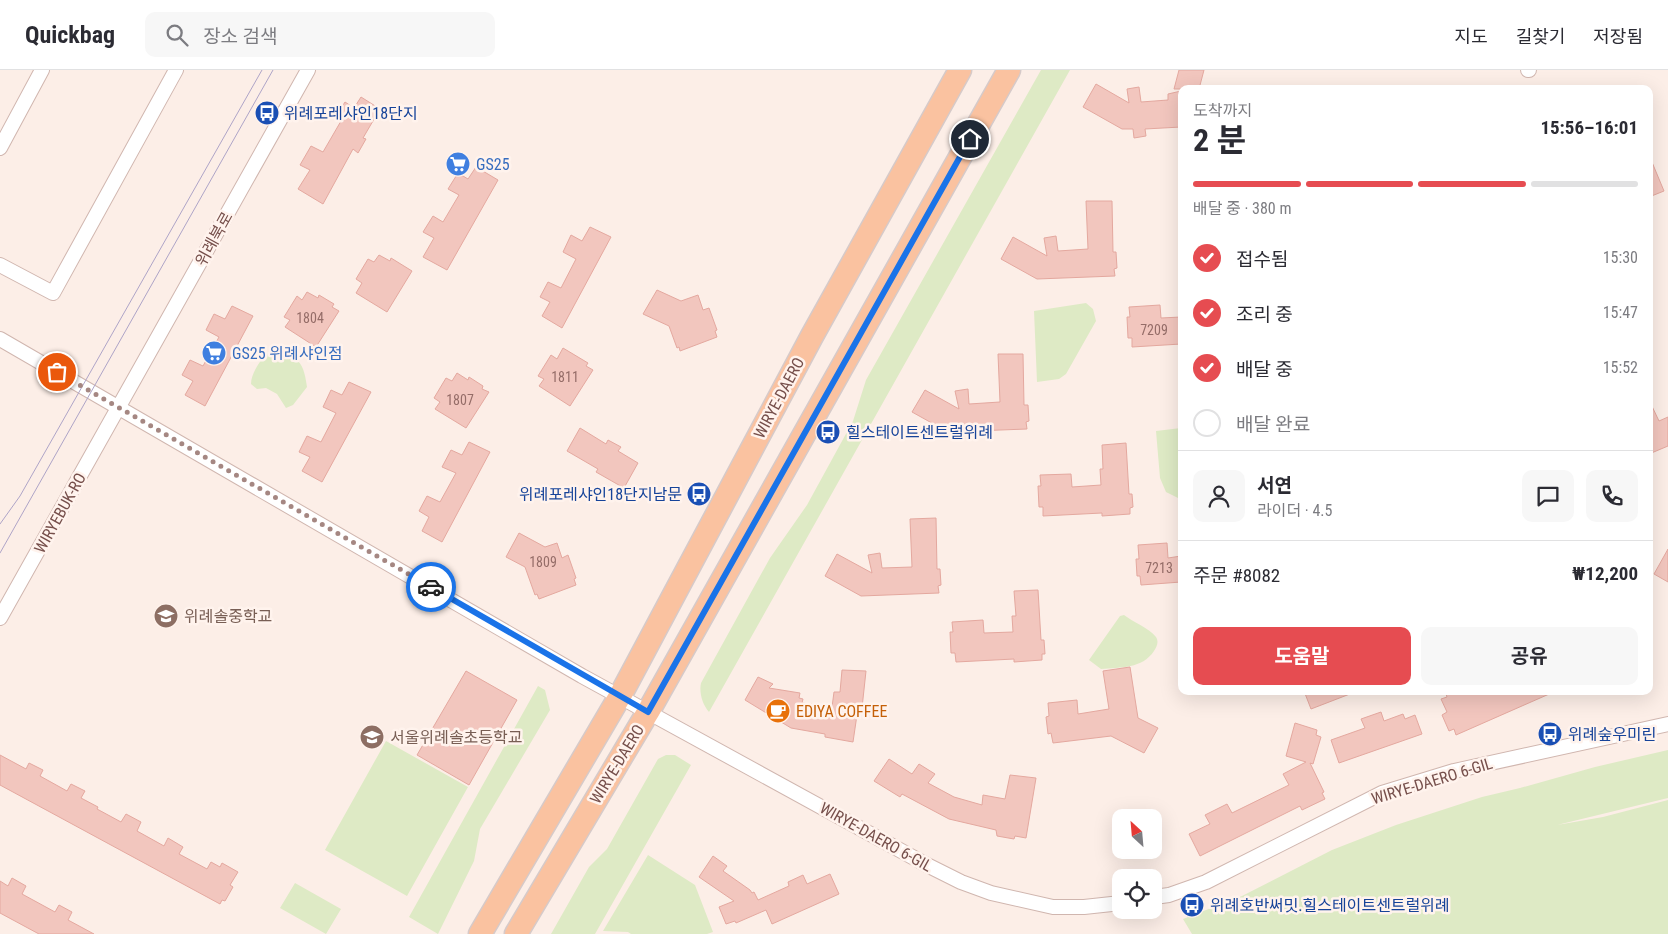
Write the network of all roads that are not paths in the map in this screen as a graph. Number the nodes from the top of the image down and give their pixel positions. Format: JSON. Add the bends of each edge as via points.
{"nodes":[{"id":1,"x":42,"y":70,"type":"edge"},
{"id":2,"x":176,"y":70,"type":"edge"},
{"id":3,"x":308,"y":70,"type":"edge"},
{"id":4,"x":960,"y":70,"type":"edge"},
{"id":5,"x":1009,"y":70,"type":"edge"},
{"id":6,"x":0,"y":148,"type":"edge"},
{"id":7,"x":0,"y":264,"type":"edge"},
{"id":8,"x":0,"y":339,"type":"edge"},
{"id":9,"x":119,"y":407,"type":"junction"},
{"id":10,"x":0,"y":618,"type":"edge"},
{"id":11,"x":620,"y":696,"type":"junction"},
{"id":12,"x":648,"y":712,"type":"junction"},
{"id":13,"x":1668,"y":724,"type":"edge"},
{"id":14,"x":1162,"y":896,"type":"edge"},
{"id":15,"x":1112,"y":904,"type":"edge"},
{"id":16,"x":480,"y":934,"type":"edge"},
{"id":17,"x":516,"y":934,"type":"edge"}],
"edges":[{"from":1,"to":6,"type":"street"},
{"from":2,"to":7,"type":"street","via":[[53,294]]},
{"from":3,"to":9,"type":"street","name":"위례북로"},
{"from":4,"to":11,"type":"main road","name":"WIRYE-DAERO","via":[[816,328]]},
{"from":5,"to":12,"type":"main road","name":"WIRYE-DAERO"},
{"from":8,"to":9,"type":"street","name":"WIRYE-DAERO 6-GIL"},
{"from":9,"to":10,"type":"street","name":"WIRYEBUK-RO"},
{"from":9,"to":11,"type":"street","name":"WIRYE-DAERO 6-GIL"},
{"from":11,"to":12,"type":"street","name":"WIRYE-DAERO 6-GIL"},
{"from":11,"to":16,"type":"main road","name":"WIRYE-DAERO"},
{"from":12,"to":15,"type":"street","name":"WIRYE-DAERO 6-GIL","via":[[961,882],[991,893],[1053,907]]},
{"from":12,"to":17,"type":"main road","name":"WIRYE-DAERO"},
{"from":13,"to":14,"type":"street","name":"WIRYE-DAERO 6-GIL","via":[[1454,771],[1382,793],[1206,882]]}]}
